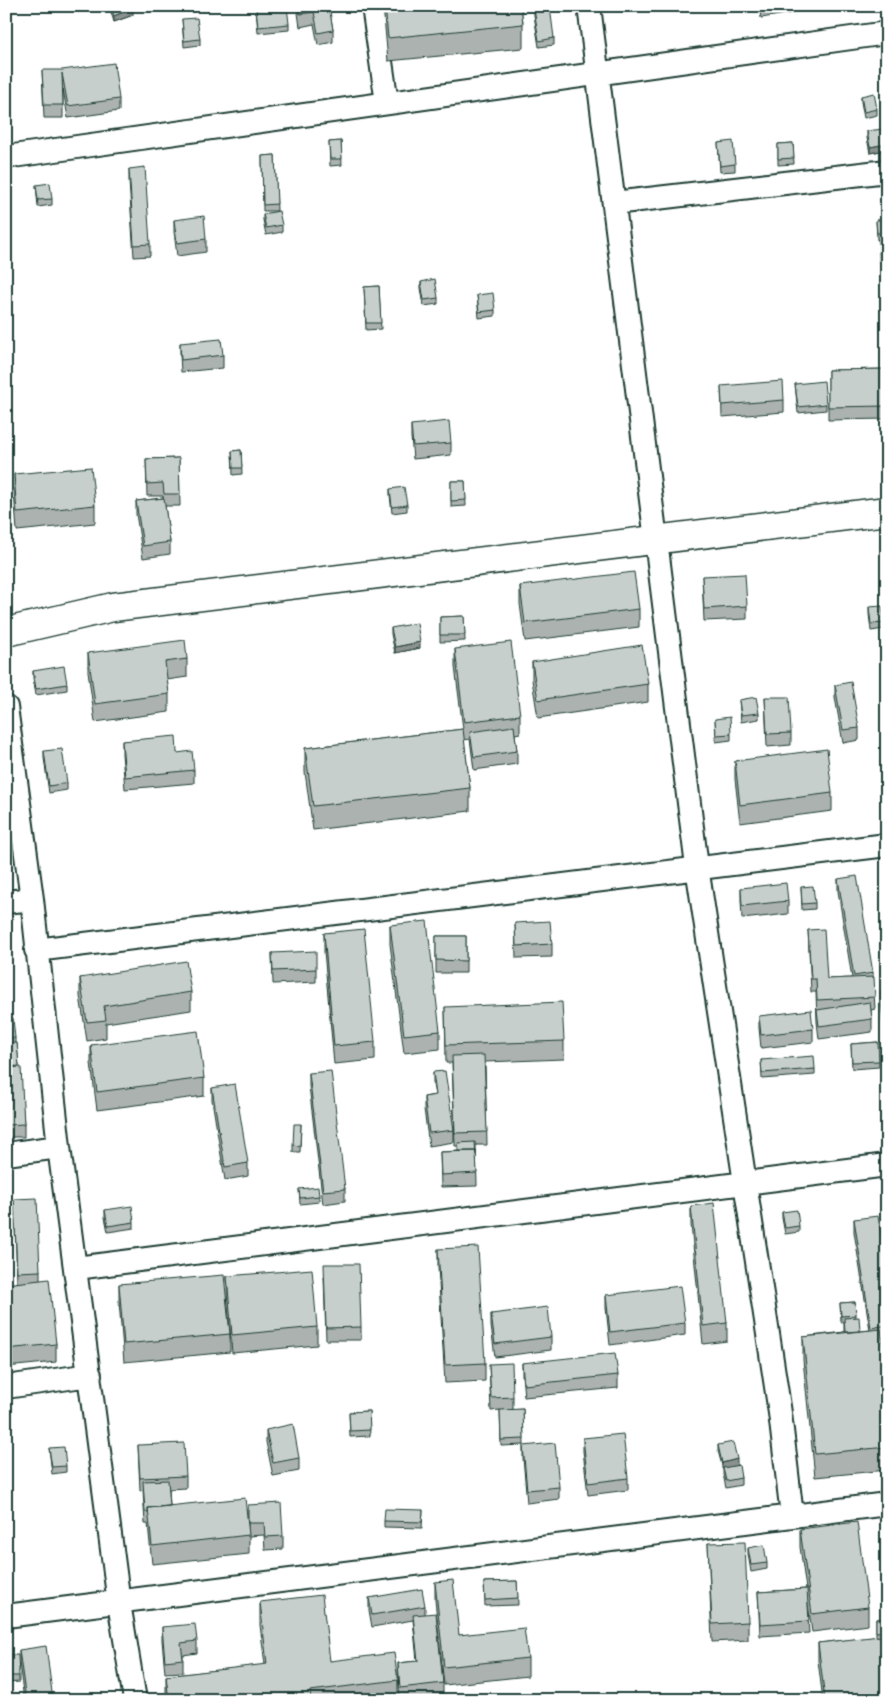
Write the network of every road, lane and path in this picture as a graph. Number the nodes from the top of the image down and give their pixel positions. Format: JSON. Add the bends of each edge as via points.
{"nodes":[{"id":1,"x":373,"y":6,"type":"edge"},
{"id":2,"x":589,"y":6,"type":"edge"},
{"id":3,"x":887,"y":33,"type":"edge"},
{"id":4,"x":598,"y":73,"type":"junction"},
{"id":5,"x":387,"y":103,"type":"junction"},
{"id":6,"x":6,"y":157,"type":"edge"},
{"id":7,"x":887,"y":171,"type":"edge"},
{"id":8,"x":614,"y":203,"type":"junction"},
{"id":9,"x":887,"y":511,"type":"edge"},
{"id":10,"x":657,"y":538,"type":"junction"},
{"id":11,"x":6,"y":632,"type":"edge"},
{"id":12,"x":6,"y":707,"type":"edge"},
{"id":13,"x":887,"y":845,"type":"edge"},
{"id":14,"x":697,"y":867,"type":"junction"},
{"id":15,"x":32,"y":899,"type":"junction"},
{"id":16,"x":6,"y":902,"type":"edge"},
{"id":17,"x":36,"y":950,"type":"junction"},
{"id":18,"x":59,"y":1147,"type":"junction"},
{"id":19,"x":6,"y":1154,"type":"edge"},
{"id":20,"x":887,"y":1165,"type":"edge"},
{"id":21,"x":745,"y":1181,"type":"junction"},
{"id":22,"x":76,"y":1268,"type":"junction"},
{"id":23,"x":90,"y":1375,"type":"junction"},
{"id":24,"x":6,"y":1387,"type":"edge"},
{"id":25,"x":887,"y":1504,"type":"edge"},
{"id":26,"x":792,"y":1516,"type":"junction"},
{"id":27,"x":119,"y":1603,"type":"junction"},
{"id":28,"x":6,"y":1616,"type":"edge"},
{"id":29,"x":135,"y":1700,"type":"edge"}],
"edges":[{"from":1,"to":5,"type":"street"},
{"from":2,"to":4,"type":"street"},
{"from":3,"to":4,"type":"street"},
{"from":4,"to":5,"type":"street"},
{"from":4,"to":8,"type":"street"},
{"from":5,"to":6,"type":"street"},
{"from":7,"to":8,"type":"street"},
{"from":8,"to":10,"type":"street"},
{"from":9,"to":10,"type":"street"},
{"from":10,"to":11,"type":"street","via":[[113,607]]},
{"from":10,"to":14,"type":"street"},
{"from":12,"to":15,"type":"street"},
{"from":13,"to":14,"type":"street"},
{"from":14,"to":17,"type":"street"},
{"from":14,"to":21,"type":"street"},
{"from":15,"to":16,"type":"street"},
{"from":15,"to":17,"type":"street"},
{"from":17,"to":18,"type":"street"},
{"from":18,"to":19,"type":"street"},
{"from":18,"to":22,"type":"street"},
{"from":20,"to":21,"type":"street"},
{"from":21,"to":22,"type":"street"},
{"from":21,"to":26,"type":"street"},
{"from":22,"to":23,"type":"street"},
{"from":23,"to":24,"type":"street"},
{"from":23,"to":27,"type":"street"},
{"from":25,"to":26,"type":"street"},
{"from":26,"to":27,"type":"street"},
{"from":27,"to":28,"type":"street"},
{"from":27,"to":29,"type":"street"}]}
